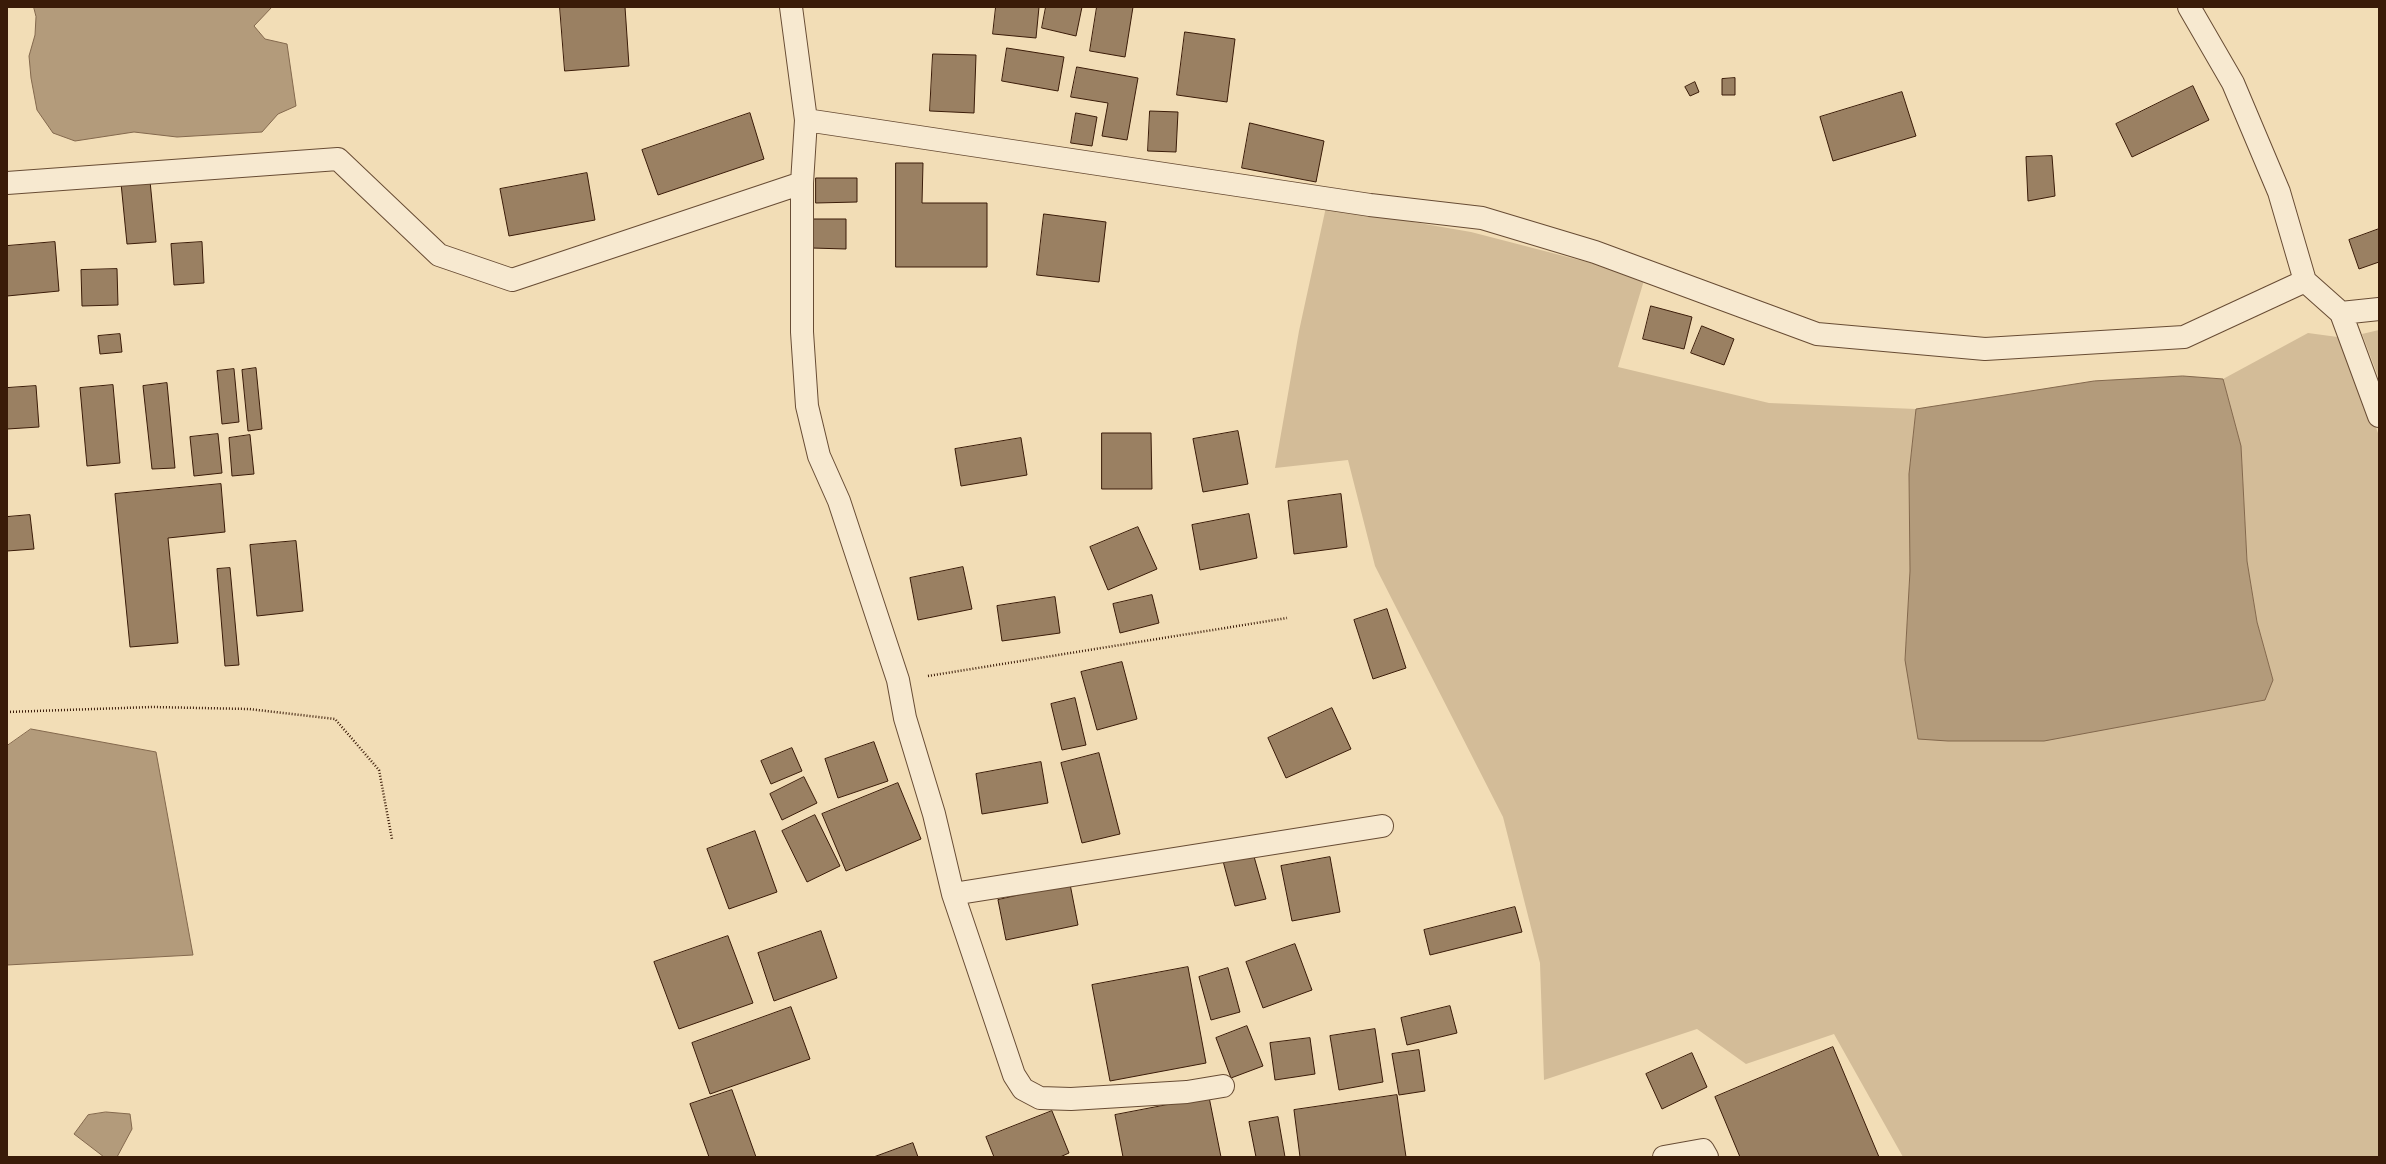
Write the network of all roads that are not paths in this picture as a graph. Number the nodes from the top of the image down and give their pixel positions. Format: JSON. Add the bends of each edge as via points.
{"nodes":[{"id":1,"x":791,"y":7,"type":"edge"},
{"id":2,"x":2189,"y":7,"type":"edge"},
{"id":3,"x":806,"y":120,"type":"junction"},
{"id":4,"x":7,"y":183,"type":"edge"},
{"id":5,"x":802,"y":183,"type":"junction"},
{"id":6,"x":2305,"y":281,"type":"junction"},
{"id":7,"x":2379,"y":309,"type":"edge"},
{"id":8,"x":2341,"y":314,"type":"junction"},
{"id":9,"x":2379,"y":416,"type":"edge"},
{"id":10,"x":1382,"y":826,"type":"dead end"},
{"id":11,"x":953,"y":894,"type":"junction"},
{"id":12,"x":1223,"y":1086,"type":"dead end"},
{"id":13,"x":1664,"y":1157,"type":"edge"},
{"id":14,"x":1707,"y":1157,"type":"edge"}],
"edges":[{"from":1,"to":3,"type":"street"},
{"from":2,"to":6,"type":"street","via":[[2233,83],[2279,192]]},
{"from":3,"to":5,"type":"street"},
{"from":3,"to":6,"type":"street","via":[[1370,205],[1482,218],[1595,252],[1817,334],[1985,349],[2184,337]]},
{"from":4,"to":5,"type":"street","via":[[338,159],[439,255],[512,280]]},
{"from":5,"to":11,"type":"street","via":[[802,332],[807,406],[819,456],[839,500],[898,680],[905,718],[934,814]]},
{"from":6,"to":8,"type":"street"},
{"from":7,"to":8,"type":"street"},
{"from":8,"to":9,"type":"street"},
{"from":10,"to":11,"type":"street"},
{"from":11,"to":12,"type":"street","via":[[1014,1075],[1023,1089],[1040,1098],[1071,1099],[1187,1092]]},
{"from":13,"to":14,"type":"street","via":[[1703,1150]]}]}
